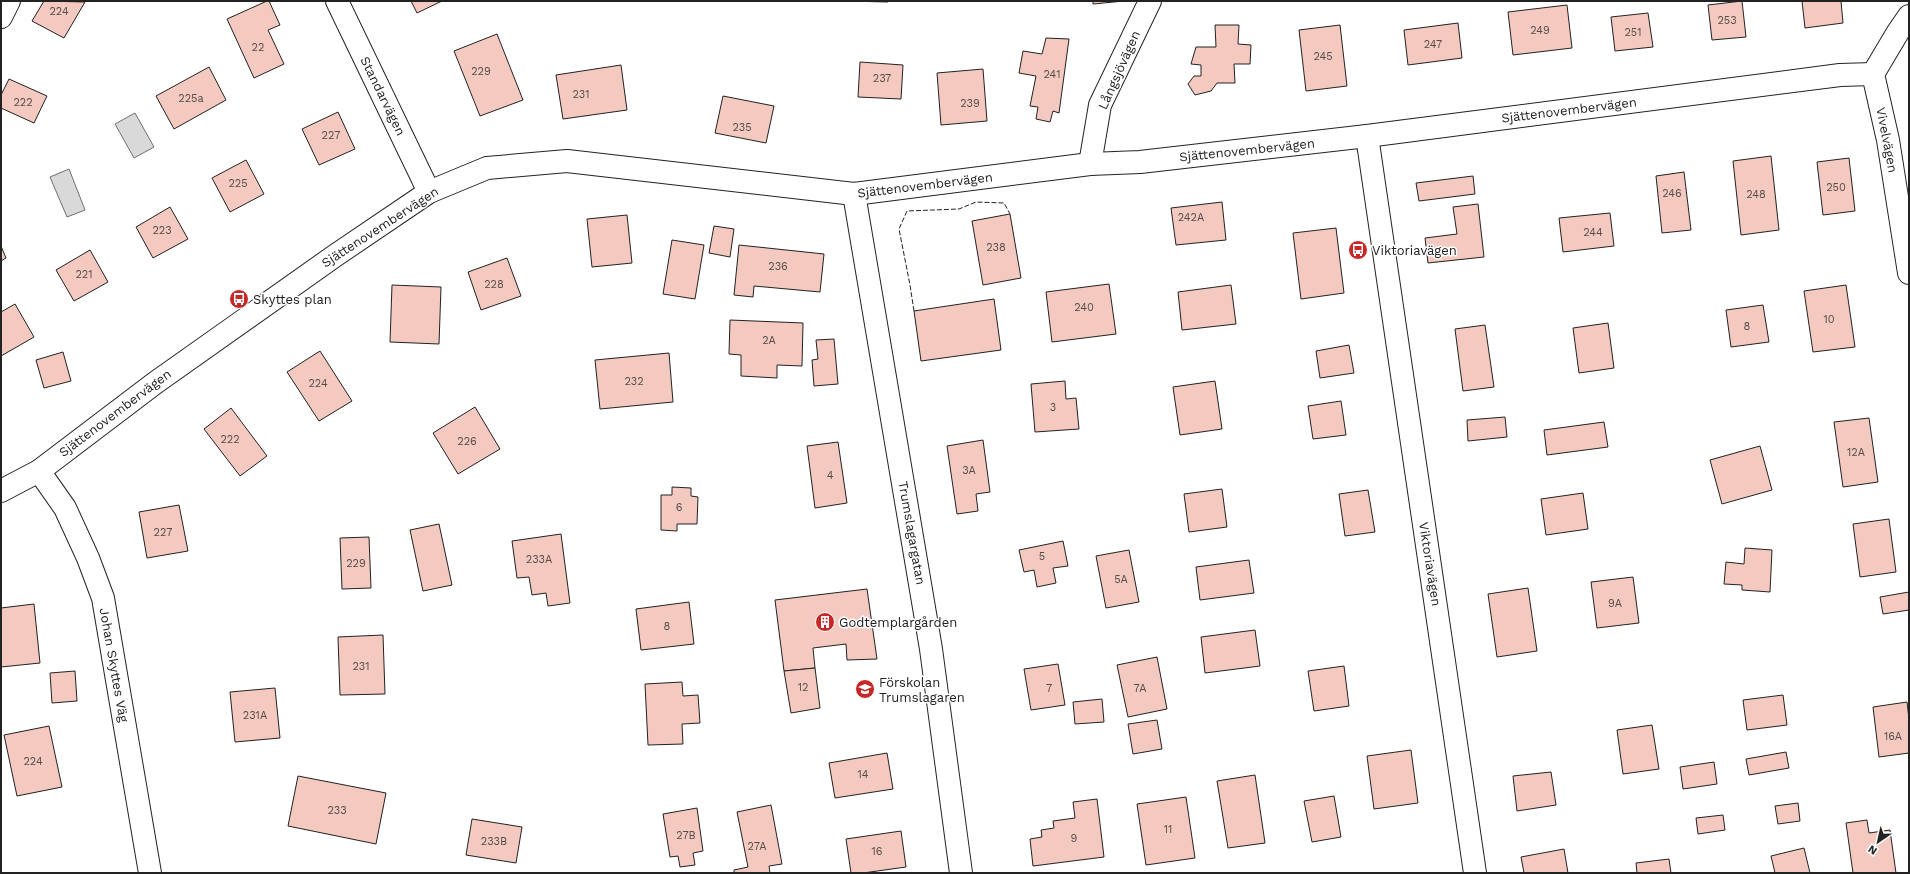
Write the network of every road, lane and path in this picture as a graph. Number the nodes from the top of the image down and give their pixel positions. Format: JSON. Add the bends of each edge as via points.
{"nodes":[{"id":1,"x":9,"y":1,"type":"edge"},
{"id":2,"x":336,"y":1,"type":"edge"},
{"id":3,"x":1150,"y":1,"type":"edge"},
{"id":4,"x":1909,"y":16,"type":"edge"},
{"id":5,"x":1,"y":17,"type":"edge"},
{"id":6,"x":1873,"y":74,"type":"junction"},
{"id":7,"x":1366,"y":136,"type":"junction"},
{"id":8,"x":1090,"y":164,"type":"junction"},
{"id":9,"x":428,"y":192,"type":"junction"},
{"id":10,"x":854,"y":194,"type":"junction"},
{"id":11,"x":1909,"y":273,"type":"edge"},
{"id":12,"x":39,"y":471,"type":"junction"},
{"id":13,"x":1,"y":491,"type":"edge"},
{"id":14,"x":150,"y":873,"type":"edge"},
{"id":15,"x":961,"y":873,"type":"edge"},
{"id":16,"x":1475,"y":873,"type":"edge"}],
"edges":[{"from":1,"to":5,"type":"street"},
{"from":2,"to":9,"type":"street","name":"Standarvägen"},
{"from":3,"to":8,"type":"street","name":"Långsjövägen","via":[[1100,105]]},
{"from":4,"to":6,"type":"street"},
{"from":6,"to":7,"type":"street","name":"Sjättenovembervägen","via":[[1840,76]]},
{"from":6,"to":11,"type":"street","name":"Vivelvägen","via":[[1888,140]]},
{"from":7,"to":8,"type":"street","name":"Sjättenovembervägen","via":[[1140,162]]},
{"from":7,"to":16,"type":"street","name":"Viktoriavägen"},
{"from":8,"to":10,"type":"street","name":"Sjättenovembervägen"},
{"from":9,"to":10,"type":"street","name":"Sjättenovembervägen","via":[[487,168],[567,161]]},
{"from":9,"to":12,"type":"street","name":"Sjättenovembervägen","via":[[154,383]]},
{"from":10,"to":15,"type":"street","name":"Trumslagargatan","via":[[931,648]]},
{"from":12,"to":13,"type":"street","name":"Sjättenovembervägen"},
{"from":12,"to":14,"type":"street","name":"Johan Skyttes Väg","via":[[65,508],[103,598]]}]}
